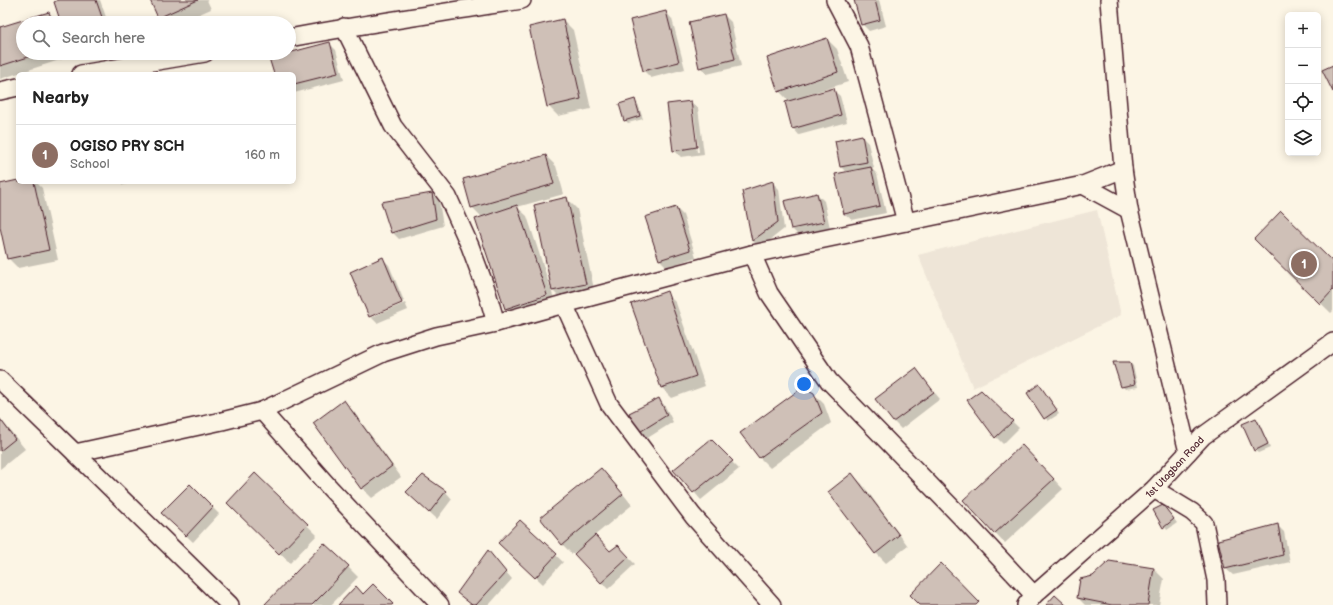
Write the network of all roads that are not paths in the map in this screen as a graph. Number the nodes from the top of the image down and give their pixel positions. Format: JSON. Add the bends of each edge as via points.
{"nodes":[{"id":1,"x":522,"y":0,"type":"edge"},
{"id":2,"x":835,"y":0,"type":"edge"},
{"id":3,"x":1109,"y":0,"type":"edge"},
{"id":4,"x":344,"y":27,"type":"junction"},
{"id":5,"x":296,"y":37,"type":"edge"},
{"id":6,"x":164,"y":60,"type":"edge"},
{"id":7,"x":93,"y":72,"type":"edge"},
{"id":8,"x":16,"y":87,"type":"edge"},
{"id":9,"x":0,"y":91,"type":"edge"},
{"id":10,"x":1123,"y":169,"type":"junction"},
{"id":11,"x":1083,"y":185,"type":"junction"},
{"id":12,"x":1129,"y":210,"type":"junction"},
{"id":13,"x":906,"y":222,"type":"junction"},
{"id":14,"x":752,"y":254,"type":"junction"},
{"id":15,"x":564,"y":304,"type":"junction"},
{"id":16,"x":496,"y":323,"type":"junction"},
{"id":17,"x":1333,"y":342,"type":"edge"},
{"id":18,"x":0,"y":380,"type":"edge"},
{"id":19,"x":262,"y":411,"type":"junction"},
{"id":20,"x":1188,"y":452,"type":"junction"},
{"id":21,"x":75,"y":453,"type":"junction"},
{"id":22,"x":1154,"y":489,"type":"junction"},
{"id":23,"x":1030,"y":600,"type":"edge"},
{"id":24,"x":230,"y":605,"type":"edge"},
{"id":25,"x":440,"y":605,"type":"edge"},
{"id":26,"x":772,"y":605,"type":"edge"},
{"id":27,"x":1217,"y":605,"type":"edge"}],
"edges":[{"from":1,"to":4,"type":"street"},
{"from":2,"to":13,"type":"street","via":[[859,46]]},
{"from":3,"to":10,"type":"street"},
{"from":4,"to":5,"type":"street"},
{"from":4,"to":16,"type":"street","via":[[394,126],[448,197],[470,246]]},
{"from":6,"to":7,"type":"street"},
{"from":8,"to":9,"type":"street"},
{"from":10,"to":11,"type":"street"},
{"from":10,"to":12,"type":"street"},
{"from":11,"to":12,"type":"street"},
{"from":11,"to":13,"type":"street"},
{"from":12,"to":20,"type":"street"},
{"from":13,"to":14,"type":"street"},
{"from":14,"to":15,"type":"street"},
{"from":14,"to":23,"type":"street","via":[[769,293],[829,381],[961,517]]},
{"from":15,"to":16,"type":"street"},
{"from":15,"to":26,"type":"street","via":[[609,404],[693,516]]},
{"from":16,"to":19,"type":"street","via":[[436,336],[383,352]]},
{"from":17,"to":20,"type":"street","name":"1st Utagban Road","via":[[1203,436]]},
{"from":18,"to":21,"type":"street"},
{"from":19,"to":21,"type":"street"},
{"from":19,"to":25,"type":"street","via":[[329,487]]},
{"from":20,"to":22,"type":"street","name":"1st Utagban Road"},
{"from":21,"to":24,"type":"street"},
{"from":22,"to":23,"type":"street","name":"1st Utagban Road"},
{"from":22,"to":27,"type":"street","via":[[1192,512],[1204,523],[1216,580]]}]}
